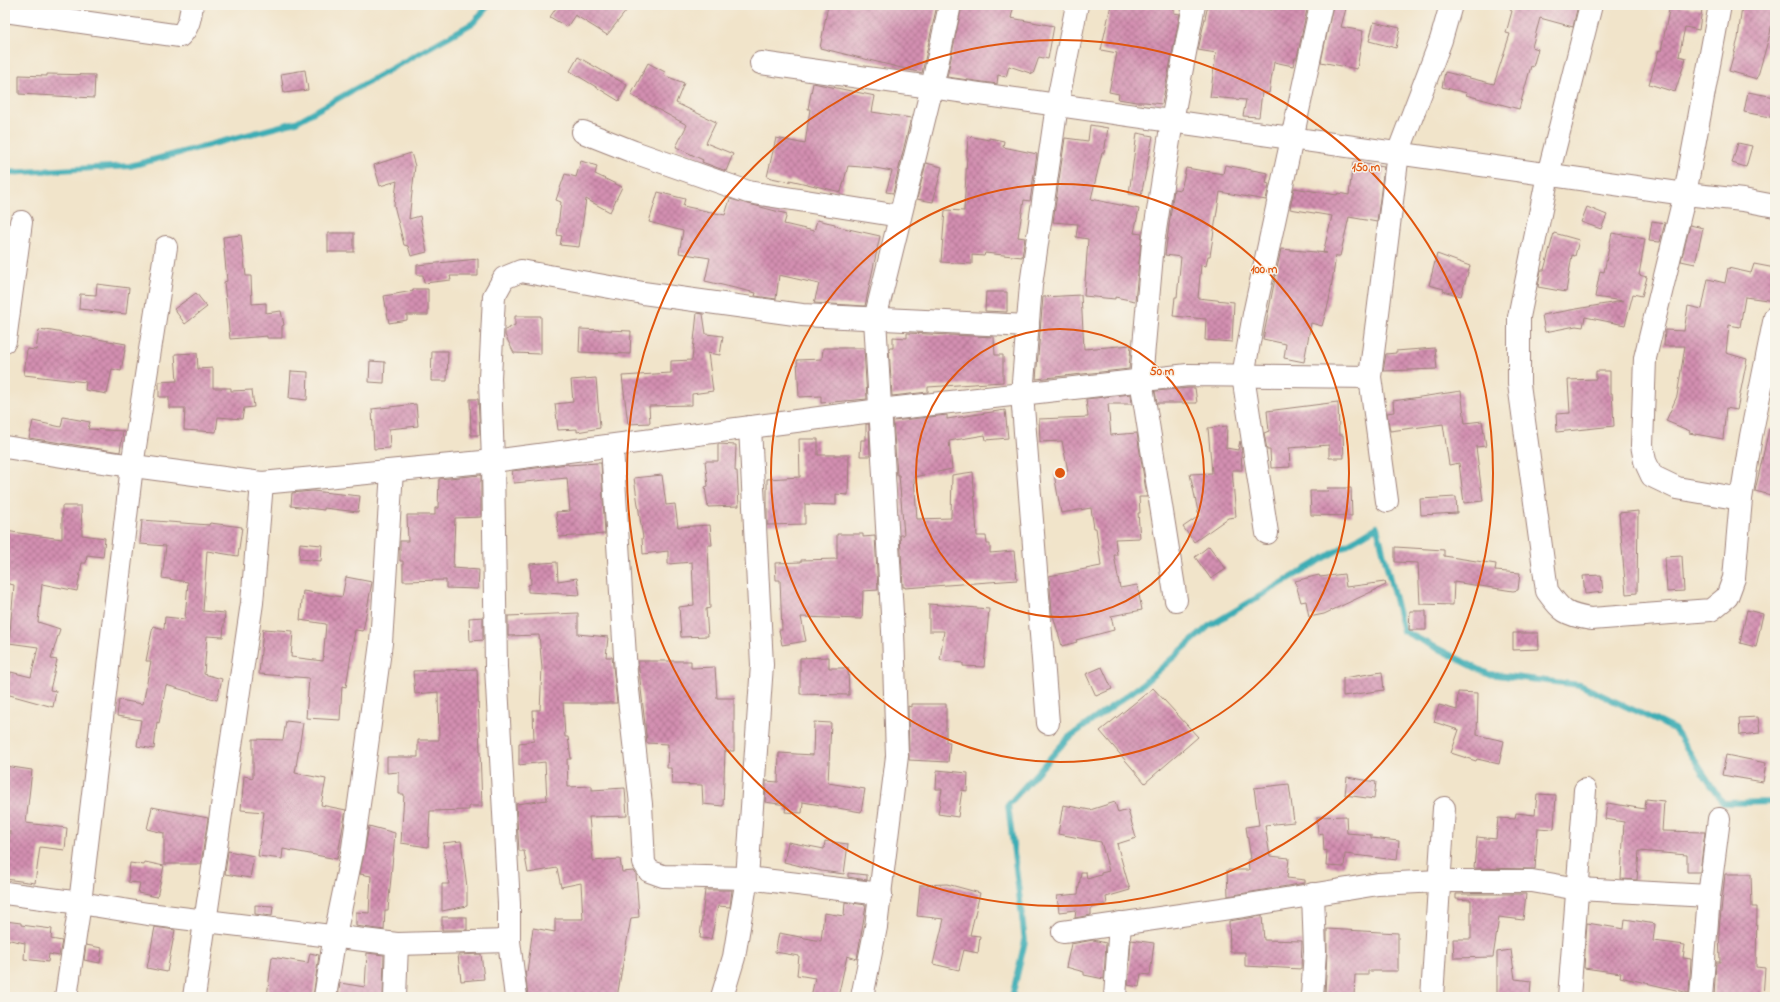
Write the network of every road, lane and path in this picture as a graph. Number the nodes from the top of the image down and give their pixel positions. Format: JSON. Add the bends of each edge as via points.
{"nodes":[{"id":1,"x":192,"y":5,"type":"edge"},
{"id":2,"x":950,"y":5,"type":"edge"},
{"id":3,"x":1077,"y":5,"type":"edge"},
{"id":4,"x":1194,"y":5,"type":"edge"},
{"id":5,"x":1321,"y":5,"type":"edge"},
{"id":6,"x":1451,"y":5,"type":"edge"},
{"id":7,"x":1591,"y":5,"type":"edge"},
{"id":8,"x":1720,"y":5,"type":"edge"},
{"id":9,"x":12,"y":9,"type":"edge"},
{"id":10,"x":761,"y":63,"type":"dead end"},
{"id":11,"x":932,"y":87,"type":"junction"},
{"id":12,"x":1057,"y":105,"type":"junction"},
{"id":13,"x":1172,"y":121,"type":"junction"},
{"id":14,"x":583,"y":132,"type":"dead end"},
{"id":15,"x":1293,"y":138,"type":"junction"},
{"id":16,"x":1398,"y":153,"type":"junction"},
{"id":17,"x":1548,"y":175,"type":"junction"},
{"id":18,"x":1685,"y":194,"type":"junction"},
{"id":19,"x":1775,"y":206,"type":"edge"},
{"id":20,"x":900,"y":216,"type":"junction"},
{"id":21,"x":21,"y":222,"type":"dead end"},
{"id":22,"x":166,"y":247,"type":"dead end"},
{"id":23,"x":1775,"y":317,"type":"edge"},
{"id":24,"x":875,"y":319,"type":"junction"},
{"id":25,"x":1028,"y":326,"type":"junction"},
{"id":26,"x":5,"y":341,"type":"edge"},
{"id":27,"x":1243,"y":376,"type":"junction"},
{"id":28,"x":1370,"y":377,"type":"junction"},
{"id":29,"x":1141,"y":380,"type":"junction"},
{"id":30,"x":1022,"y":394,"type":"junction"},
{"id":31,"x":880,"y":410,"type":"junction"},
{"id":32,"x":750,"y":427,"type":"junction"},
{"id":33,"x":612,"y":446,"type":"junction"},
{"id":34,"x":5,"y":447,"type":"edge"},
{"id":35,"x":494,"y":461,"type":"junction"},
{"id":36,"x":132,"y":466,"type":"junction"},
{"id":37,"x":392,"y":471,"type":"junction"},
{"id":38,"x":262,"y":483,"type":"junction"},
{"id":39,"x":1741,"y":498,"type":"junction"},
{"id":40,"x":1387,"y":501,"type":"dead end"},
{"id":41,"x":1267,"y":533,"type":"dead end"},
{"id":42,"x":1176,"y":600,"type":"dead end"},
{"id":43,"x":1048,"y":723,"type":"dead end"},
{"id":44,"x":1585,"y":790,"type":"dead end"},
{"id":45,"x":1444,"y":808,"type":"dead end"},
{"id":46,"x":1719,"y":819,"type":"dead end"},
{"id":47,"x":747,"y":878,"type":"junction"},
{"id":48,"x":1438,"y":881,"type":"junction"},
{"id":49,"x":1578,"y":889,"type":"junction"},
{"id":50,"x":5,"y":893,"type":"edge"},
{"id":51,"x":881,"y":894,"type":"junction"},
{"id":52,"x":1312,"y":894,"type":"junction"},
{"id":53,"x":1709,"y":896,"type":"junction"},
{"id":54,"x":80,"y":902,"type":"junction"},
{"id":55,"x":205,"y":920,"type":"junction"},
{"id":56,"x":1120,"y":924,"type":"junction"},
{"id":57,"x":1062,"y":932,"type":"dead end"},
{"id":58,"x":335,"y":935,"type":"junction"},
{"id":59,"x":509,"y":941,"type":"junction"},
{"id":60,"x":397,"y":944,"type":"junction"},
{"id":61,"x":66,"y":997,"type":"edge"},
{"id":62,"x":194,"y":997,"type":"edge"},
{"id":63,"x":325,"y":997,"type":"edge"},
{"id":64,"x":395,"y":997,"type":"edge"},
{"id":65,"x":516,"y":997,"type":"edge"},
{"id":66,"x":722,"y":997,"type":"edge"},
{"id":67,"x":862,"y":997,"type":"edge"},
{"id":68,"x":1115,"y":997,"type":"edge"},
{"id":69,"x":1312,"y":997,"type":"edge"},
{"id":70,"x":1432,"y":997,"type":"edge"},
{"id":71,"x":1569,"y":997,"type":"edge"},
{"id":72,"x":1701,"y":997,"type":"edge"}],
"edges":[{"from":1,"to":9,"type":"street","via":[[190,21],[180,36]]},
{"from":2,"to":11,"type":"street"},
{"from":3,"to":12,"type":"street"},
{"from":4,"to":13,"type":"street"},
{"from":5,"to":15,"type":"street"},
{"from":6,"to":16,"type":"street","via":[[1441,40]]},
{"from":7,"to":17,"type":"street"},
{"from":8,"to":18,"type":"street"},
{"from":10,"to":11,"type":"street"},
{"from":11,"to":12,"type":"street"},
{"from":11,"to":20,"type":"street"},
{"from":12,"to":13,"type":"street"},
{"from":12,"to":25,"type":"street","via":[[1031,285]]},
{"from":13,"to":15,"type":"street"},
{"from":13,"to":29,"type":"street","via":[[1153,243]]},
{"from":14,"to":20,"type":"street","via":[[748,192]]},
{"from":15,"to":16,"type":"street"},
{"from":15,"to":27,"type":"street"},
{"from":16,"to":17,"type":"street"},
{"from":16,"to":28,"type":"street"},
{"from":17,"to":18,"type":"street"},
{"from":17,"to":39,"type":"street","via":[[1519,317],[1519,384],[1548,591],[1558,606],[1571,616],[1591,619],[1711,610],[1727,597],[1734,578]]},
{"from":18,"to":19,"type":"street"},
{"from":18,"to":39,"type":"street","via":[[1645,358],[1642,445],[1645,461],[1652,476],[1677,488]]},
{"from":20,"to":24,"type":"street"},
{"from":21,"to":26,"type":"street"},
{"from":22,"to":36,"type":"street"},
{"from":23,"to":39,"type":"street"},
{"from":24,"to":25,"type":"street"},
{"from":24,"to":31,"type":"street"},
{"from":24,"to":35,"type":"street","via":[[802,315],[643,293],[521,271],[504,278],[494,296],[490,378]]},
{"from":25,"to":30,"type":"street"},
{"from":27,"to":28,"type":"street"},
{"from":27,"to":29,"type":"street","via":[[1188,375]]},
{"from":27,"to":41,"type":"street"},
{"from":28,"to":40,"type":"street"},
{"from":29,"to":30,"type":"street"},
{"from":29,"to":42,"type":"street"},
{"from":30,"to":31,"type":"street"},
{"from":30,"to":43,"type":"street"},
{"from":31,"to":32,"type":"street"},
{"from":31,"to":51,"type":"street","via":[[893,631],[897,756]]},
{"from":32,"to":33,"type":"street"},
{"from":32,"to":47,"type":"street","via":[[762,665]]},
{"from":33,"to":35,"type":"street"},
{"from":33,"to":47,"type":"street","via":[[626,673],[641,804],[644,863],[649,871],[663,876]]},
{"from":34,"to":36,"type":"street"},
{"from":35,"to":37,"type":"street"},
{"from":35,"to":59,"type":"street","via":[[496,667]]},
{"from":36,"to":38,"type":"street"},
{"from":36,"to":54,"type":"street"},
{"from":37,"to":38,"type":"street"},
{"from":37,"to":58,"type":"street","via":[[380,643],[353,848]]},
{"from":38,"to":55,"type":"street","via":[[252,603]]},
{"from":44,"to":49,"type":"street"},
{"from":45,"to":48,"type":"street"},
{"from":46,"to":53,"type":"street"},
{"from":47,"to":51,"type":"street"},
{"from":47,"to":66,"type":"street","via":[[734,957]]},
{"from":48,"to":49,"type":"street","via":[[1532,881]]},
{"from":48,"to":52,"type":"street","via":[[1378,884]]},
{"from":48,"to":70,"type":"street"},
{"from":49,"to":53,"type":"street"},
{"from":49,"to":71,"type":"street"},
{"from":50,"to":54,"type":"street"},
{"from":51,"to":67,"type":"street"},
{"from":52,"to":56,"type":"street"},
{"from":52,"to":69,"type":"street","via":[[1315,951]]},
{"from":53,"to":72,"type":"street"},
{"from":54,"to":55,"type":"street","via":[[148,914]]},
{"from":54,"to":61,"type":"street"},
{"from":55,"to":58,"type":"street"},
{"from":55,"to":62,"type":"street"},
{"from":56,"to":57,"type":"street"},
{"from":56,"to":68,"type":"street"},
{"from":58,"to":60,"type":"street"},
{"from":58,"to":63,"type":"street"},
{"from":59,"to":60,"type":"street"},
{"from":59,"to":65,"type":"street"},
{"from":60,"to":64,"type":"street"}]}
